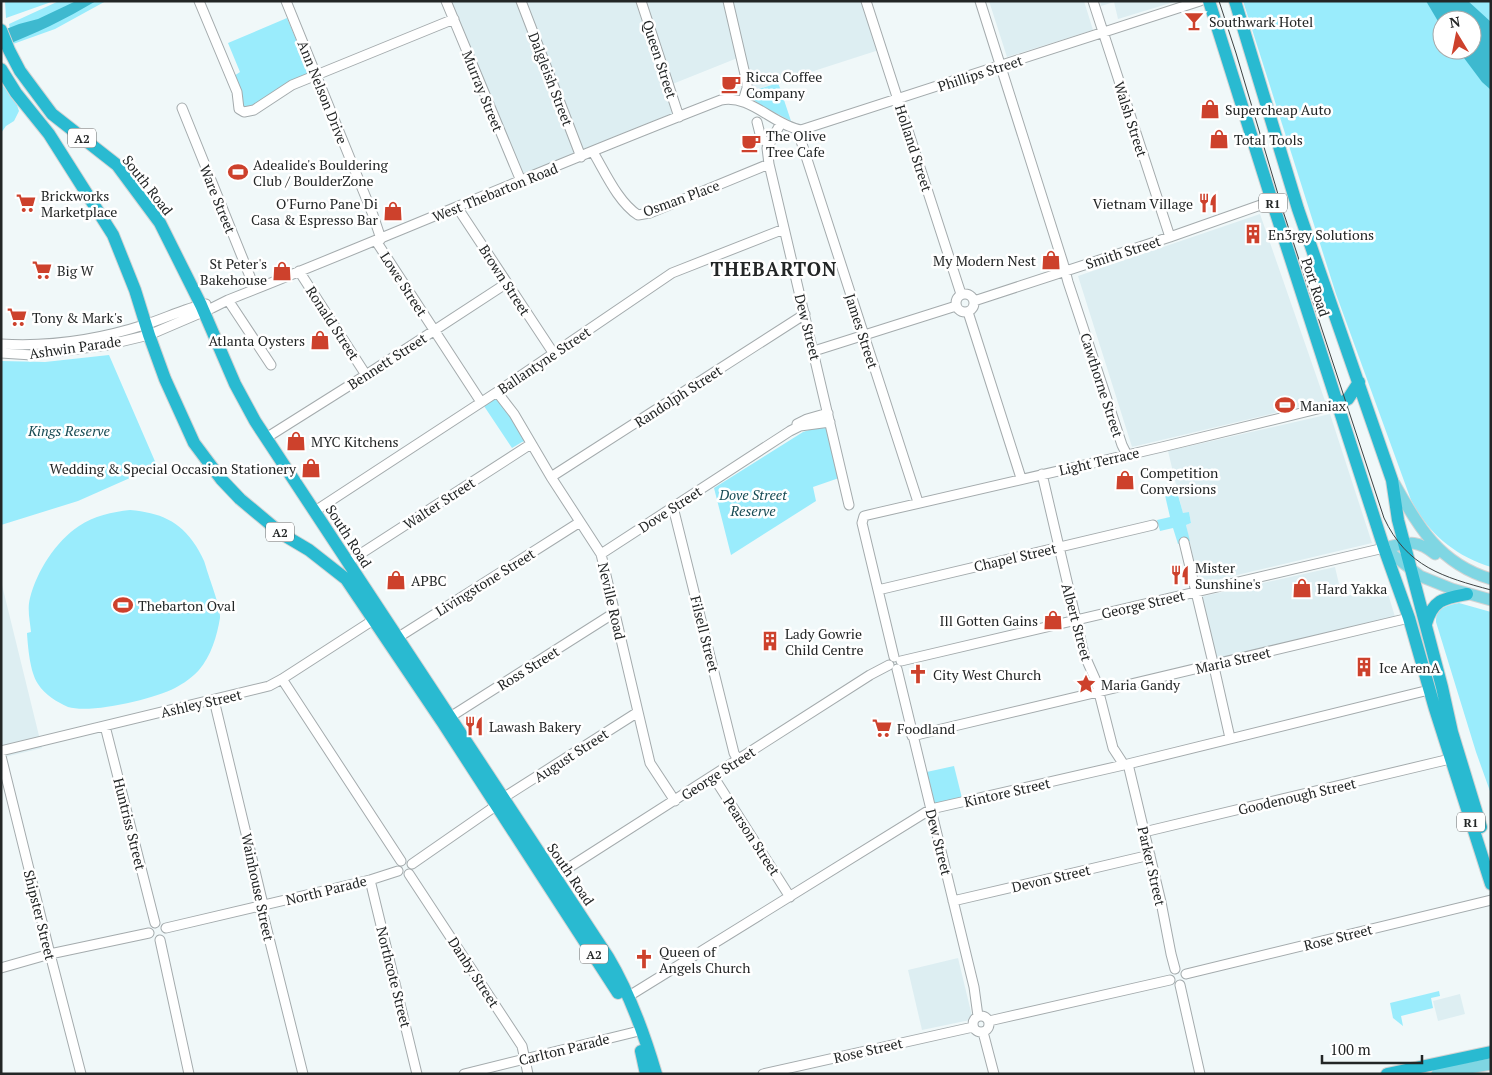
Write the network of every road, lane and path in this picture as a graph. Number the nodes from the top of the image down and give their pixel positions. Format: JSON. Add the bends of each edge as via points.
{"nodes":[{"id":1,"x":199,"y":1,"type":"edge"},
{"id":2,"x":286,"y":1,"type":"edge"},
{"id":3,"x":446,"y":1,"type":"edge"},
{"id":4,"x":521,"y":1,"type":"edge"},
{"id":5,"x":641,"y":1,"type":"edge"},
{"id":6,"x":728,"y":1,"type":"edge"},
{"id":7,"x":866,"y":1,"type":"edge"},
{"id":8,"x":980,"y":1,"type":"edge"},
{"id":9,"x":1092,"y":1,"type":"edge"},
{"id":10,"x":1200,"y":1,"type":"edge"},
{"id":11,"x":1209,"y":1,"type":"edge"},
{"id":12,"x":1235,"y":1,"type":"edge"},
{"id":13,"x":454,"y":19,"type":"junction"},
{"id":14,"x":1,"y":30,"type":"edge"},
{"id":15,"x":1103,"y":33,"type":"junction"},
{"id":16,"x":1001,"y":66,"type":"junction"},
{"id":17,"x":1,"y":69,"type":"edge"},
{"id":18,"x":316,"y":75,"type":"junction"},
{"id":19,"x":899,"y":100,"type":"junction"},
{"id":20,"x":743,"y":101,"type":"junction"},
{"id":21,"x":182,"y":108,"type":"dead end"},
{"id":22,"x":679,"y":117,"type":"junction"},
{"id":23,"x":757,"y":122,"type":"dead end"},
{"id":24,"x":780,"y":123,"type":"junction"},
{"id":25,"x":801,"y":130,"type":"junction"},
{"id":26,"x":769,"y":144,"type":"junction"},
{"id":27,"x":593,"y":152,"type":"junction"},
{"id":28,"x":581,"y":157,"type":"junction"},
{"id":29,"x":769,"y":164,"type":"junction"},
{"id":30,"x":520,"y":181,"type":"junction"},
{"id":31,"x":1272,"y":201,"type":"junction"},
{"id":32,"x":457,"y":207,"type":"junction"},
{"id":33,"x":784,"y":229,"type":"junction"},
{"id":34,"x":1170,"y":237,"type":"junction"},
{"id":35,"x":379,"y":240,"type":"junction"},
{"id":36,"x":299,"y":271,"type":"junction"},
{"id":37,"x":1066,"y":271,"type":"junction"},
{"id":38,"x":507,"y":283,"type":"junction"},
{"id":39,"x":255,"y":289,"type":"junction"},
{"id":40,"x":961,"y":294,"type":"junction"},
{"id":41,"x":228,"y":300,"type":"junction"},
{"id":42,"x":974,"y":301,"type":"junction"},
{"id":43,"x":956,"y":306,"type":"junction"},
{"id":44,"x":203,"y":308,"type":"junction"},
{"id":45,"x":968,"y":312,"type":"junction"},
{"id":46,"x":805,"y":314,"type":"junction"},
{"id":47,"x":147,"y":330,"type":"junction"},
{"id":48,"x":434,"y":330,"type":"junction"},
{"id":49,"x":863,"y":335,"type":"junction"},
{"id":50,"x":1,"y":344,"type":"edge"},
{"id":51,"x":814,"y":351,"type":"junction"},
{"id":52,"x":1,"y":353,"type":"edge"},
{"id":53,"x":554,"y":354,"type":"junction"},
{"id":54,"x":271,"y":365,"type":"dead end"},
{"id":55,"x":366,"y":375,"type":"junction"},
{"id":56,"x":1359,"y":382,"type":"junction"},
{"id":57,"x":497,"y":392,"type":"junction"},
{"id":58,"x":481,"y":402,"type":"junction"},
{"id":59,"x":1338,"y":404,"type":"junction"},
{"id":60,"x":829,"y":418,"type":"junction"},
{"id":61,"x":266,"y":438,"type":"junction"},
{"id":62,"x":531,"y":444,"type":"junction"},
{"id":63,"x":1127,"y":455,"type":"junction"},
{"id":64,"x":1042,"y":474,"type":"junction"},
{"id":65,"x":551,"y":477,"type":"junction"},
{"id":66,"x":1022,"y":478,"type":"junction"},
{"id":67,"x":1392,"y":480,"type":"junction"},
{"id":68,"x":918,"y":502,"type":"junction"},
{"id":69,"x":850,"y":505,"type":"dead end"},
{"id":70,"x":673,"y":507,"type":"junction"},
{"id":71,"x":315,"y":511,"type":"junction"},
{"id":72,"x":862,"y":519,"type":"joint"},
{"id":73,"x":580,"y":522,"type":"junction"},
{"id":74,"x":1153,"y":525,"type":"dead end"},
{"id":75,"x":1184,"y":542,"type":"dead end"},
{"id":76,"x":1405,"y":544,"type":"junction"},
{"id":77,"x":1058,"y":547,"type":"junction"},
{"id":78,"x":1384,"y":548,"type":"junction"},
{"id":79,"x":601,"y":554,"type":"junction"},
{"id":80,"x":348,"y":562,"type":"junction"},
{"id":81,"x":1412,"y":571,"type":"junction"},
{"id":82,"x":1474,"y":574,"type":"junction"},
{"id":83,"x":1491,"y":579,"type":"edge"},
{"id":84,"x":878,"y":590,"type":"junction"},
{"id":85,"x":1195,"y":592,"type":"junction"},
{"id":86,"x":1467,"y":594,"type":"junction"},
{"id":87,"x":1491,"y":600,"type":"edge"},
{"id":88,"x":614,"y":613,"type":"junction"},
{"id":89,"x":378,"y":617,"type":"junction"},
{"id":90,"x":1409,"y":618,"type":"junction"},
{"id":91,"x":1076,"y":620,"type":"junction"},
{"id":92,"x":1426,"y":624,"type":"junction"},
{"id":93,"x":394,"y":640,"type":"junction"},
{"id":94,"x":895,"y":663,"type":"junction"},
{"id":95,"x":1214,"y":664,"type":"junction"},
{"id":96,"x":282,"y":680,"type":"junction"},
{"id":97,"x":1442,"y":686,"type":"junction"},
{"id":98,"x":1429,"y":690,"type":"junction"},
{"id":99,"x":1098,"y":691,"type":"junction"},
{"id":100,"x":214,"y":700,"type":"junction"},
{"id":101,"x":638,"y":712,"type":"junction"},
{"id":102,"x":446,"y":720,"type":"junction"},
{"id":103,"x":105,"y":726,"type":"junction"},
{"id":104,"x":912,"y":736,"type":"junction"},
{"id":105,"x":1230,"y":738,"type":"junction"},
{"id":106,"x":1,"y":751,"type":"edge"},
{"id":107,"x":1,"y":756,"type":"edge"},
{"id":108,"x":1455,"y":758,"type":"junction"},
{"id":109,"x":738,"y":760,"type":"junction"},
{"id":110,"x":1126,"y":764,"type":"junction"},
{"id":111,"x":713,"y":776,"type":"junction"},
{"id":112,"x":500,"y":801,"type":"junction"},
{"id":113,"x":675,"y":801,"type":"junction"},
{"id":114,"x":931,"y":809,"type":"junction"},
{"id":115,"x":1144,"y":832,"type":"junction"},
{"id":116,"x":1150,"y":855,"type":"junction"},
{"id":117,"x":1491,"y":858,"type":"edge"},
{"id":118,"x":401,"y":861,"type":"junction"},
{"id":119,"x":412,"y":864,"type":"junction"},
{"id":120,"x":398,"y":871,"type":"junction"},
{"id":121,"x":409,"y":874,"type":"junction"},
{"id":122,"x":551,"y":879,"type":"junction"},
{"id":123,"x":370,"y":880,"type":"junction"},
{"id":124,"x":1491,"y":884,"type":"edge"},
{"id":125,"x":790,"y":896,"type":"junction"},
{"id":126,"x":1491,"y":900,"type":"edge"},
{"id":127,"x":953,"y":901,"type":"junction"},
{"id":128,"x":260,"y":906,"type":"junction"},
{"id":129,"x":155,"y":922,"type":"junction"},
{"id":130,"x":166,"y":928,"type":"junction"},
{"id":131,"x":149,"y":933,"type":"junction"},
{"id":132,"x":160,"y":940,"type":"junction"},
{"id":133,"x":50,"y":954,"type":"junction"},
{"id":134,"x":1,"y":968,"type":"edge"},
{"id":135,"x":1175,"y":969,"type":"junction"},
{"id":136,"x":1186,"y":974,"type":"junction"},
{"id":137,"x":1170,"y":980,"type":"junction"},
{"id":138,"x":1180,"y":985,"type":"junction"},
{"id":139,"x":629,"y":996,"type":"junction"},
{"id":140,"x":978,"y":1016,"type":"junction"},
{"id":141,"x":989,"y":1021,"type":"junction"},
{"id":142,"x":973,"y":1027,"type":"junction"},
{"id":143,"x":635,"y":1032,"type":"junction"},
{"id":144,"x":983,"y":1032,"type":"junction"},
{"id":145,"x":1491,"y":1052,"type":"edge"},
{"id":146,"x":524,"y":1058,"type":"junction"},
{"id":147,"x":1491,"y":1064,"type":"edge"},
{"id":148,"x":794,"y":1070,"type":"edge"},
{"id":149,"x":81,"y":1074,"type":"edge"},
{"id":150,"x":189,"y":1074,"type":"edge"},
{"id":151,"x":303,"y":1074,"type":"edge"},
{"id":152,"x":417,"y":1074,"type":"edge"},
{"id":153,"x":464,"y":1074,"type":"edge"},
{"id":154,"x":528,"y":1074,"type":"edge"},
{"id":155,"x":646,"y":1074,"type":"edge"},
{"id":156,"x":656,"y":1074,"type":"edge"},
{"id":157,"x":764,"y":1074,"type":"edge"},
{"id":158,"x":994,"y":1074,"type":"edge"},
{"id":159,"x":1200,"y":1074,"type":"edge"},
{"id":160,"x":1387,"y":1074,"type":"edge"},
{"id":161,"x":1437,"y":1074,"type":"edge"}],
"edges":[{"from":1,"to":18,"type":"street","via":[[237,92],[241,111],[250,111]]},
{"from":2,"to":18,"type":"street","name":"Ann Nelson Drive"},
{"from":3,"to":13,"type":"street","name":"Murray Street"},
{"from":4,"to":28,"type":"street","name":"Dalgleish Street"},
{"from":5,"to":22,"type":"street","name":"Queen Street"},
{"from":6,"to":20,"type":"street","via":[[747,83]]},
{"from":7,"to":19,"type":"street","name":"Holland Street"},
{"from":8,"to":16,"type":"street","name":"Cawthorne Street"},
{"from":9,"to":15,"type":"street","name":"Walsh Street"},
{"from":10,"to":15,"type":"street","name":"Phillips Street"},
{"from":11,"to":31,"type":"highway","name":"Port Road","number":"R1"},
{"from":12,"to":56,"type":"highway","name":"Port Road","number":"R1","via":[[1298,210]]},
{"from":13,"to":18,"type":"street"},
{"from":13,"to":30,"type":"street","name":"Murray Street"},
{"from":14,"to":44,"type":"highway","name":"South Road","number":"A2","via":[[20,70],[52,114],[117,165],[160,223]]},
{"from":15,"to":16,"type":"street","name":"Phillips Street"},
{"from":15,"to":34,"type":"street","name":"Walsh Street"},
{"from":16,"to":19,"type":"street","name":"Phillips Street"},
{"from":16,"to":37,"type":"street","name":"Cawthorne Street"},
{"from":17,"to":47,"type":"highway","name":"South Road","number":"A2","via":[[49,134],[113,235]]},
{"from":18,"to":35,"type":"street","name":"Ann Nelson Drive","via":[[373,215]]},
{"from":19,"to":25,"type":"street","name":"Phillips Street"},
{"from":19,"to":40,"type":"street","name":"Holland Street"},
{"from":20,"to":22,"type":"street","name":"West Thebarton Road","via":[[721,100]]},
{"from":20,"to":24,"type":"street"},
{"from":21,"to":39,"type":"street","name":"Ware Street"},
{"from":22,"to":27,"type":"street","name":"West Thebarton Road"},
{"from":23,"to":26,"type":"street","via":[[761,138]]},
{"from":24,"to":25,"type":"street"},
{"from":24,"to":26,"type":"street","name":"Dew Street"},
{"from":25,"to":49,"type":"street","name":"James Street","via":[[801,141]]},
{"from":26,"to":29,"type":"street","name":"Dew Street"},
{"from":27,"to":28,"type":"street","name":"West Thebarton Road"},
{"from":27,"to":29,"type":"street","name":"Osman Place","via":[[629,209],[638,215]]},
{"from":28,"to":30,"type":"street","name":"West Thebarton Road"},
{"from":29,"to":33,"type":"street","name":"Dew Street"},
{"from":30,"to":32,"type":"street","name":"West Thebarton Road"},
{"from":31,"to":34,"type":"street","name":"Smith Street"},
{"from":31,"to":59,"type":"highway","name":"Port Road","number":"R1"},
{"from":32,"to":35,"type":"street","name":"West Thebarton Road"},
{"from":32,"to":38,"type":"street","name":"Brown Street"},
{"from":33,"to":46,"type":"street","name":"Dew Street"},
{"from":33,"to":53,"type":"street","name":"Ballantyne Street","via":[[672,273]]},
{"from":34,"to":37,"type":"street","name":"Smith Street"},
{"from":35,"to":36,"type":"street","name":"West Thebarton Road"},
{"from":35,"to":48,"type":"street","name":"Lowe Street"},
{"from":36,"to":39,"type":"street","name":"West Thebarton Road"},
{"from":36,"to":55,"type":"street","name":"Ronald Street"},
{"from":37,"to":42,"type":"street","name":"Smith Street"},
{"from":37,"to":63,"type":"street","name":"Cawthorne Street"},
{"from":38,"to":48,"type":"street","name":"Bennett Street"},
{"from":38,"to":53,"type":"street","name":"Brown Street"},
{"from":39,"to":41,"type":"street","name":"West Thebarton Road"},
{"from":40,"to":42,"type":"street","via":[[971,296]]},
{"from":40,"to":43,"type":"street"},
{"from":41,"to":44,"type":"street","name":"West Thebarton Road"},
{"from":41,"to":54,"type":"street"},
{"from":42,"to":45,"type":"street"},
{"from":43,"to":45,"type":"street"},
{"from":43,"to":49,"type":"street"},
{"from":44,"to":47,"type":"street","name":"West Thebarton Road"},
{"from":44,"to":61,"type":"highway","name":"South Road","number":"A2","via":[[235,384]]},
{"from":45,"to":66,"type":"street"},
{"from":46,"to":51,"type":"street","name":"Dew Street"},
{"from":46,"to":65,"type":"street","name":"Randolph Street"},
{"from":47,"to":50,"type":"street","name":"Ashwin Parade","via":[[33,345]]},
{"from":47,"to":52,"type":"street","name":"Ashwin Parade","via":[[108,345],[32,355]]},
{"from":47,"to":89,"type":"highway","name":"South Road","number":"A2","via":[[194,443],[221,479],[282,534],[346,579]]},
{"from":48,"to":55,"type":"street","name":"Bennett Street"},
{"from":48,"to":58,"type":"street","name":"Lowe Street"},
{"from":49,"to":51,"type":"street"},
{"from":49,"to":68,"type":"street","name":"James Street"},
{"from":51,"to":60,"type":"street","name":"Dew Street"},
{"from":53,"to":57,"type":"street","name":"Ballantyne Street"},
{"from":55,"to":61,"type":"street","name":"Bennett Street"},
{"from":56,"to":59,"type":"highway","via":[[1348,399]]},
{"from":56,"to":67,"type":"highway","name":"Port Road","number":"R1"},
{"from":57,"to":58,"type":"street","name":"Ballantyne Street"},
{"from":57,"to":62,"type":"street","name":"Neville Road"},
{"from":58,"to":71,"type":"street","name":"Ballantyne Street"},
{"from":59,"to":63,"type":"street","name":"Light Terrace"},
{"from":59,"to":78,"type":"highway","name":"Port Road","number":"R1"},
{"from":60,"to":69,"type":"street","name":"Dew Street"},
{"from":60,"to":70,"type":"street","name":"Dove Street","via":[[807,419],[798,424]]},
{"from":61,"to":71,"type":"highway","name":"South Road","number":"A2"},
{"from":62,"to":65,"type":"street","name":"Neville Road"},
{"from":62,"to":80,"type":"street","name":"Walter Street"},
{"from":63,"to":64,"type":"street","name":"Light Terrace"},
{"from":64,"to":66,"type":"street","name":"Light Terrace"},
{"from":64,"to":77,"type":"street","name":"Albert Street"},
{"from":65,"to":73,"type":"street","name":"Neville Road"},
{"from":66,"to":68,"type":"street","name":"Light Terrace"},
{"from":67,"to":76,"type":"highway","name":"Port Road","number":"R1"},
{"from":67,"to":82,"type":"main road","name":"Port Road","via":[[1433,544]]},
{"from":68,"to":72,"type":"street","name":"Light Terrace"},
{"from":70,"to":79,"type":"street","name":"Dove Street"},
{"from":70,"to":109,"type":"street","name":"Filsell Street"},
{"from":71,"to":80,"type":"highway","name":"South Road","number":"A2"},
{"from":72,"to":84,"type":"street","name":"Dew Street"},
{"from":73,"to":79,"type":"street","name":"Neville Road"},
{"from":73,"to":93,"type":"street","name":"Livingstone Street"},
{"from":74,"to":77,"type":"street","name":"Chapel Street"},
{"from":75,"to":85,"type":"street"},
{"from":76,"to":78,"type":"main road"},
{"from":76,"to":81,"type":"highway","name":"Port Road","number":"R1"},
{"from":76,"to":82,"type":"main road","via":[[1420,544],[1458,570]]},
{"from":77,"to":84,"type":"street","name":"Chapel Street"},
{"from":77,"to":91,"type":"street","name":"Albert Street"},
{"from":78,"to":81,"type":"main road"},
{"from":78,"to":85,"type":"street","name":"George Street"},
{"from":78,"to":90,"type":"highway","number":"R1"},
{"from":79,"to":88,"type":"street","name":"Neville Road"},
{"from":80,"to":89,"type":"highway","name":"South Road","number":"A2"},
{"from":81,"to":86,"type":"main road"},
{"from":81,"to":92,"type":"highway","number":"R1"},
{"from":82,"to":83,"type":"main road","name":"Port Road"},
{"from":84,"to":94,"type":"street","name":"Dew Street"},
{"from":85,"to":91,"type":"street","name":"George Street"},
{"from":85,"to":95,"type":"street"},
{"from":86,"to":87,"type":"main road"},
{"from":86,"to":92,"type":"highway","via":[[1437,603]]},
{"from":88,"to":101,"type":"street","name":"Neville Road"},
{"from":88,"to":102,"type":"street","name":"Ross Street"},
{"from":89,"to":93,"type":"highway","name":"South Road","number":"A2"},
{"from":89,"to":96,"type":"street","name":"Ashley Street"},
{"from":90,"to":95,"type":"street","name":"Maria Street"},
{"from":90,"to":98,"type":"highway","number":"R1"},
{"from":91,"to":94,"type":"street","name":"George Street"},
{"from":91,"to":99,"type":"street","name":"Albert Street"},
{"from":92,"to":97,"type":"highway","number":"R1"},
{"from":93,"to":102,"type":"highway","name":"South Road","number":"A2"},
{"from":94,"to":104,"type":"street","name":"Dew Street"},
{"from":94,"to":109,"type":"street","name":"George Street","via":[[870,675]]},
{"from":95,"to":99,"type":"street","name":"Maria Street"},
{"from":95,"to":105,"type":"street"},
{"from":96,"to":100,"type":"street","name":"Ashley Street"},
{"from":96,"to":118,"type":"street"},
{"from":97,"to":98,"type":"highway"},
{"from":97,"to":108,"type":"highway","number":"R1"},
{"from":98,"to":105,"type":"street","name":"Kintore Street"},
{"from":98,"to":108,"type":"highway","number":"R1"},
{"from":99,"to":104,"type":"street","name":"Maria Street"},
{"from":99,"to":110,"type":"street","name":"Albert Street","via":[[1113,748]]},
{"from":100,"to":103,"type":"street","name":"Ashley Street"},
{"from":100,"to":128,"type":"street","name":"Wainhouse Street","via":[[262,900]]},
{"from":101,"to":112,"type":"street","name":"August Street"},
{"from":101,"to":113,"type":"street","name":"Neville Road","via":[[650,762]]},
{"from":102,"to":112,"type":"highway","name":"South Road","number":"A2"},
{"from":103,"to":106,"type":"street","name":"Ashley Street"},
{"from":103,"to":129,"type":"street","name":"Huntriss Street"},
{"from":104,"to":114,"type":"street","name":"Dew Street"},
{"from":105,"to":110,"type":"street","name":"Kintore Street"},
{"from":107,"to":133,"type":"street","name":"Shipster Street"},
{"from":108,"to":115,"type":"street","name":"Goodenough Street"},
{"from":108,"to":117,"type":"highway","number":"R1"},
{"from":108,"to":124,"type":"highway","number":"R1"},
{"from":109,"to":111,"type":"street","name":"George Street"},
{"from":110,"to":114,"type":"street","name":"Kintore Street"},
{"from":110,"to":115,"type":"street","name":"Parker Street"},
{"from":111,"to":113,"type":"street","name":"George Street"},
{"from":111,"to":125,"type":"street","name":"Pearson Street"},
{"from":112,"to":119,"type":"street"},
{"from":112,"to":122,"type":"highway","name":"South Road","number":"A2"},
{"from":113,"to":122,"type":"street","name":"George Street"},
{"from":114,"to":125,"type":"street","name":"Kintore Street"},
{"from":114,"to":127,"type":"street","name":"Dew Street"},
{"from":115,"to":116,"type":"street","name":"Parker Street"},
{"from":116,"to":127,"type":"street","name":"Devon Street"},
{"from":116,"to":135,"type":"street","name":"Parker Street"},
{"from":118,"to":119,"type":"street"},
{"from":118,"to":120,"type":"street"},
{"from":119,"to":121,"type":"street"},
{"from":120,"to":121,"type":"street"},
{"from":120,"to":123,"type":"street","name":"North Parade"},
{"from":121,"to":146,"type":"street","name":"Danby Street","via":[[522,1046]]},
{"from":122,"to":139,"type":"highway","name":"South Road","number":"A2","via":[[608,957]]},
{"from":122,"to":143,"type":"highway","name":"South Road","number":"A2","via":[[615,986]]},
{"from":123,"to":128,"type":"street","name":"North Parade"},
{"from":123,"to":152,"type":"street","name":"Northcote Street"},
{"from":125,"to":139,"type":"street","name":"Kintore Street"},
{"from":126,"to":136,"type":"street","name":"Rose Street"},
{"from":127,"to":140,"type":"street","name":"Dew Street"},
{"from":128,"to":130,"type":"street","name":"North Parade"},
{"from":128,"to":151,"type":"street","name":"Wainhouse Street"},
{"from":129,"to":130,"type":"street"},
{"from":129,"to":131,"type":"street","via":[[150,925]]},
{"from":130,"to":132,"type":"street"},
{"from":131,"to":132,"type":"street","via":[[154,940]]},
{"from":131,"to":133,"type":"street"},
{"from":132,"to":150,"type":"street"},
{"from":133,"to":134,"type":"street"},
{"from":133,"to":149,"type":"street","name":"Shipster Street"},
{"from":135,"to":136,"type":"street"},
{"from":135,"to":137,"type":"street"},
{"from":136,"to":138,"type":"street","via":[[1186,980]]},
{"from":137,"to":138,"type":"street"},
{"from":137,"to":141,"type":"street"},
{"from":138,"to":159,"type":"street"},
{"from":139,"to":156,"type":"highway","name":"South Road","number":"A2"},
{"from":140,"to":141,"type":"street"},
{"from":140,"to":142,"type":"street"},
{"from":141,"to":144,"type":"street","via":[[989,1027]]},
{"from":142,"to":144,"type":"street"},
{"from":142,"to":148,"type":"street","name":"Rose Street"},
{"from":143,"to":146,"type":"street","name":"Carlton Parade"},
{"from":143,"to":155,"type":"highway","name":"South Road","number":"A2"},
{"from":144,"to":158,"type":"street"},
{"from":145,"to":160,"type":"highway"},
{"from":146,"to":153,"type":"street","name":"Carlton Parade"},
{"from":146,"to":154,"type":"street","name":"Danby Street"},
{"from":147,"to":161,"type":"main road"},
{"from":148,"to":157,"type":"street","name":"Rose Street"}]}
